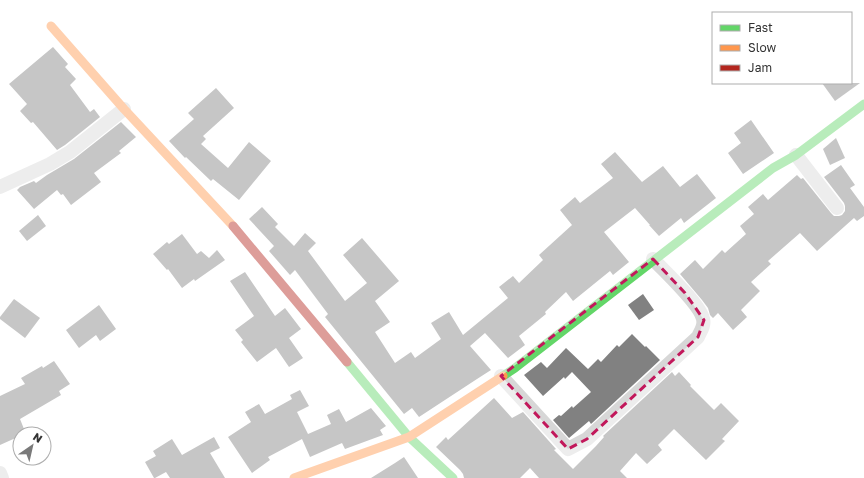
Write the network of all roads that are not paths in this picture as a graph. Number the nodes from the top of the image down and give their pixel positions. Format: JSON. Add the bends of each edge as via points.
{"nodes":[{"id":1,"x":51,"y":26,"type":"dead end"},
{"id":2,"x":864,"y":104,"type":"edge"},
{"id":3,"x":124,"y":109,"type":"junction"},
{"id":4,"x":796,"y":155,"type":"junction"},
{"id":5,"x":0,"y":187,"type":"edge"},
{"id":6,"x":837,"y":208,"type":"dead end"},
{"id":7,"x":653,"y":260,"type":"junction"},
{"id":8,"x":501,"y":376,"type":"junction"},
{"id":9,"x":409,"y":437,"type":"junction"},
{"id":10,"x":0,"y":474,"type":"edge"},
{"id":11,"x":2,"y":478,"type":"edge"},
{"id":12,"x":294,"y":478,"type":"edge"},
{"id":13,"x":453,"y":478,"type":"edge"}],
"edges":[{"from":1,"to":3,"type":"street"},
{"from":2,"to":4,"type":"street"},
{"from":3,"to":5,"type":"street","via":[[70,152]]},
{"from":3,"to":9,"type":"street","via":[[227,219]]},
{"from":4,"to":6,"type":"street"},
{"from":4,"to":7,"type":"street","via":[[772,168]]},
{"from":7,"to":8,"type":"street"},
{"from":7,"to":8,"type":"street","via":[[697,308],[704,320],[703,328],[698,337],[587,439],[568,449]]},
{"from":8,"to":9,"type":"street"},
{"from":9,"to":12,"type":"street"},
{"from":9,"to":13,"type":"street"},
{"from":10,"to":11,"type":"street"}]}
